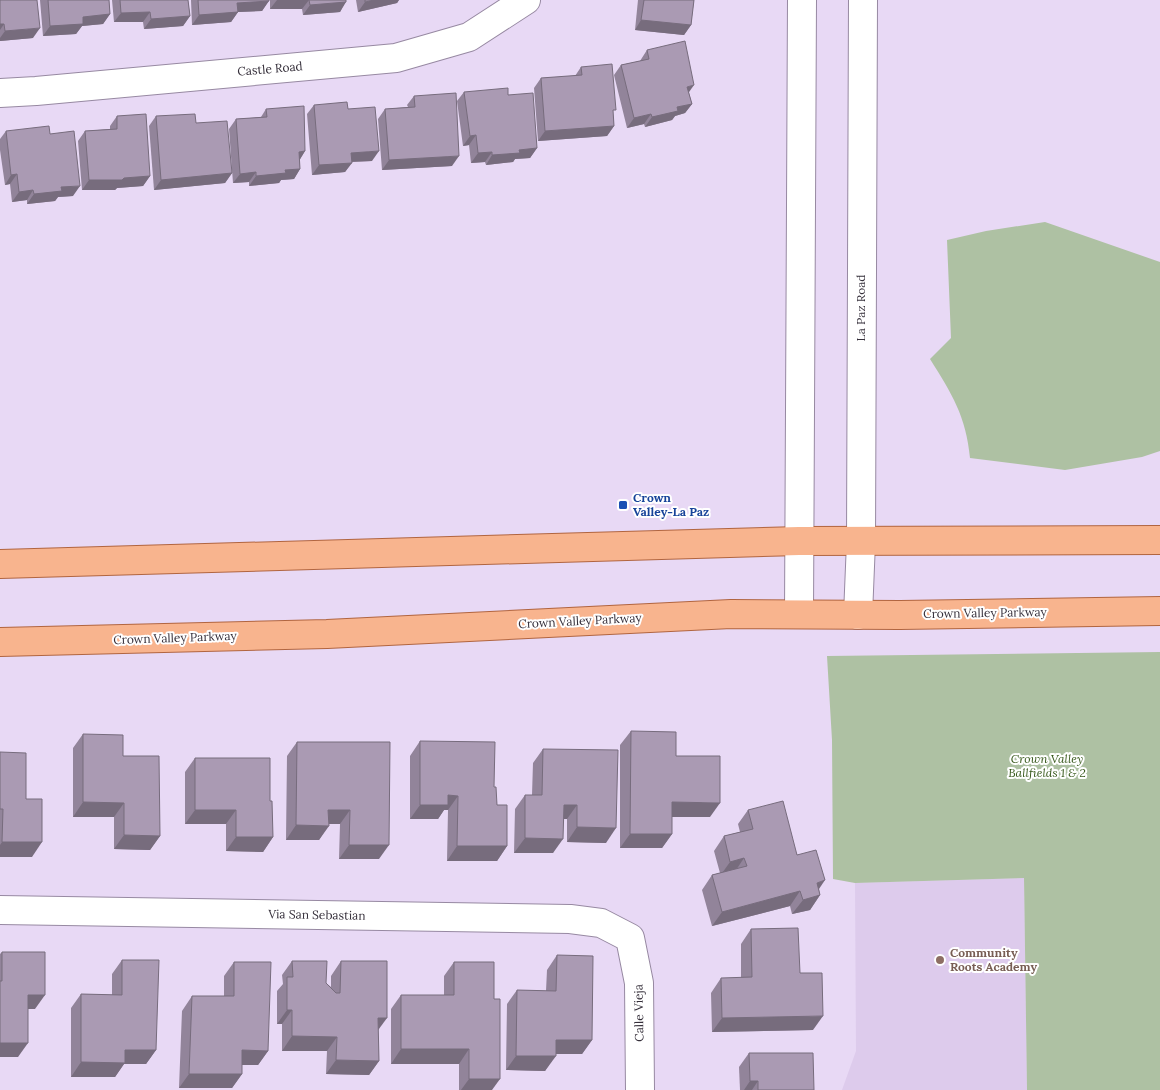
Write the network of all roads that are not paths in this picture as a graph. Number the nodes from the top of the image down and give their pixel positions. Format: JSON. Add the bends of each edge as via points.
{"nodes":[{"id":1,"x":526,"y":0,"type":"edge"},
{"id":2,"x":802,"y":0,"type":"edge"},
{"id":3,"x":863,"y":0,"type":"edge"},
{"id":4,"x":0,"y":92,"type":"edge"},
{"id":5,"x":1160,"y":540,"type":"edge"},
{"id":6,"x":799,"y":541,"type":"junction"},
{"id":7,"x":860,"y":542,"type":"junction"},
{"id":8,"x":0,"y":564,"type":"edge"},
{"id":9,"x":1160,"y":611,"type":"edge"},
{"id":10,"x":799,"y":614,"type":"junction"},
{"id":11,"x":858,"y":615,"type":"junction"},
{"id":12,"x":0,"y":642,"type":"edge"},
{"id":13,"x":0,"y":910,"type":"edge"},
{"id":14,"x":630,"y":938,"type":"joint"},
{"id":15,"x":640,"y":1090,"type":"edge"}],
"edges":[{"from":1,"to":4,"type":"street","name":"Castle Road","via":[[469,37],[396,58]]},
{"from":2,"to":6,"type":"street"},
{"from":3,"to":7,"type":"street","name":"La Paz Road"},
{"from":5,"to":7,"type":"main road"},
{"from":6,"to":7,"type":"main road"},
{"from":6,"to":8,"type":"main road"},
{"from":6,"to":10,"type":"street"},
{"from":7,"to":11,"type":"street","name":"La Paz Road"},
{"from":9,"to":11,"type":"main road","name":"Crown Valley Parkway"},
{"from":10,"to":11,"type":"main road","name":"Crown Valley Parkway"},
{"from":10,"to":12,"type":"main road","name":"Crown Valley Parkway","via":[[731,614],[327,634]]},
{"from":13,"to":14,"type":"street","name":"Via San Sebastian","via":[[570,919],[601,923]]},
{"from":14,"to":15,"type":"street","name":"Calle Vieja","via":[[639,983]]}]}
